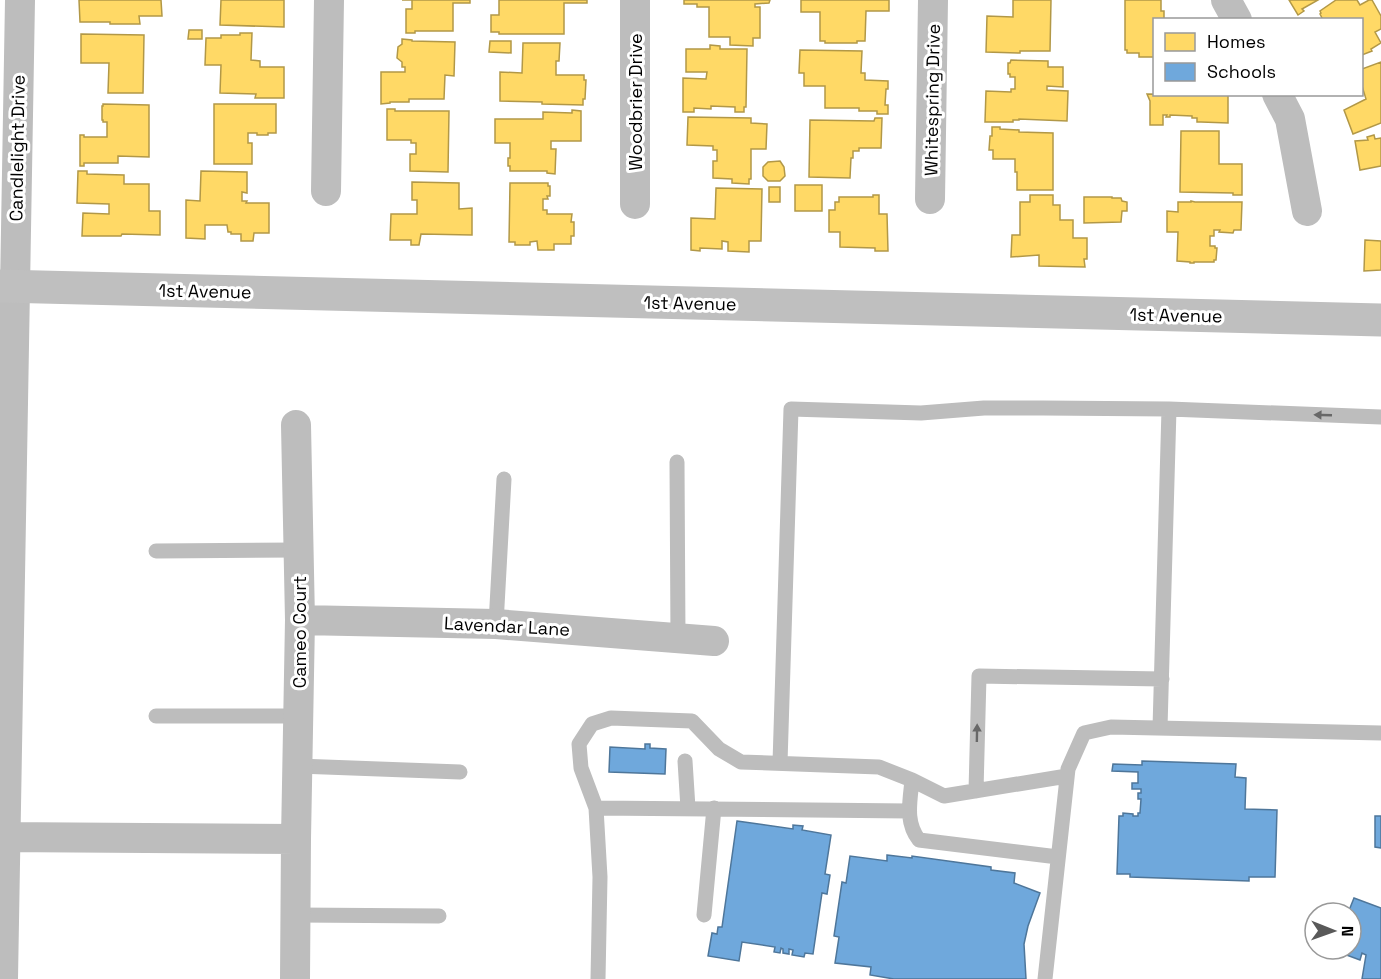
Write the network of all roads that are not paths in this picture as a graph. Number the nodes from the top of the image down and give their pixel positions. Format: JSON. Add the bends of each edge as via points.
{"nodes":[{"id":1,"x":20,"y":0,"type":"edge"},
{"id":2,"x":329,"y":0,"type":"edge"},
{"id":3,"x":635,"y":0,"type":"edge"},
{"id":4,"x":933,"y":0,"type":"edge"},
{"id":5,"x":1226,"y":0,"type":"edge"},
{"id":6,"x":1236,"y":18,"type":"edge"},
{"id":7,"x":1278,"y":96,"type":"edge"},
{"id":8,"x":326,"y":191,"type":"dead end"},
{"id":9,"x":930,"y":199,"type":"dead end"},
{"id":10,"x":635,"y":204,"type":"dead end"},
{"id":11,"x":1307,"y":211,"type":"dead end"},
{"id":12,"x":7,"y":286,"type":"edge"},
{"id":13,"x":1381,"y":320,"type":"edge"},
{"id":14,"x":1169,"y":409,"type":"junction"},
{"id":15,"x":1381,"y":417,"type":"edge"},
{"id":16,"x":296,"y":425,"type":"dead end"},
{"id":17,"x":677,"y":462,"type":"dead end"},
{"id":18,"x":504,"y":479,"type":"dead end"},
{"id":19,"x":298,"y":550,"type":"junction"},
{"id":20,"x":156,"y":551,"type":"dead end"},
{"id":21,"x":300,"y":620,"type":"junction"},
{"id":22,"x":496,"y":624,"type":"junction"},
{"id":23,"x":678,"y":638,"type":"junction"},
{"id":24,"x":714,"y":641,"type":"dead end"},
{"id":25,"x":1162,"y":679,"type":"junction"},
{"id":26,"x":156,"y":716,"type":"dead end"},
{"id":27,"x":298,"y":716,"type":"junction"},
{"id":28,"x":1161,"y":728,"type":"junction"},
{"id":29,"x":1381,"y":733,"type":"edge"},
{"id":30,"x":685,"y":761,"type":"dead end"},
{"id":31,"x":780,"y":763,"type":"junction"},
{"id":32,"x":298,"y":766,"type":"junction"},
{"id":33,"x":459,"y":772,"type":"dead end"},
{"id":34,"x":1067,"y":776,"type":"junction"},
{"id":35,"x":912,"y":780,"type":"junction"},
{"id":36,"x":976,"y":791,"type":"junction"},
{"id":37,"x":596,"y":808,"type":"junction"},
{"id":38,"x":688,"y":808,"type":"junction"},
{"id":39,"x":714,"y":808,"type":"junction"},
{"id":40,"x":909,"y":812,"type":"junction"},
{"id":41,"x":3,"y":837,"type":"edge"},
{"id":42,"x":296,"y":839,"type":"junction"},
{"id":43,"x":1058,"y":857,"type":"junction"},
{"id":44,"x":296,"y":915,"type":"junction"},
{"id":45,"x":704,"y":915,"type":"dead end"},
{"id":46,"x":439,"y":916,"type":"dead end"},
{"id":47,"x":3,"y":979,"type":"edge"},
{"id":48,"x":295,"y":979,"type":"edge"},
{"id":49,"x":598,"y":979,"type":"edge"},
{"id":50,"x":1045,"y":979,"type":"edge"}],
"edges":[{"from":1,"to":12,"type":"street","name":"Candlelight Drive"},
{"from":2,"to":8,"type":"street"},
{"from":3,"to":10,"type":"street","name":"Woodbrier Drive"},
{"from":4,"to":9,"type":"street","name":"Whitespring Drive"},
{"from":5,"to":6,"type":"street"},
{"from":7,"to":11,"type":"street","via":[[1290,119]]},
{"from":12,"to":13,"type":"main road","name":"1st Avenue"},
{"from":12,"to":41,"type":"street","name":"Candlelight Drive"},
{"from":15,"to":14,"type":"lane","one_way":true},
{"from":14,"to":25,"type":"lane"},
{"from":14,"to":31,"type":"lane","via":[[984,408],[921,413],[791,409]]},
{"from":16,"to":19,"type":"street","name":"Cameo Court"},
{"from":17,"to":23,"type":"lane"},
{"from":18,"to":22,"type":"lane"},
{"from":19,"to":20,"type":"lane"},
{"from":19,"to":21,"type":"street","name":"Cameo Court"},
{"from":21,"to":22,"type":"street","name":"Lavendar Lane"},
{"from":21,"to":27,"type":"street","name":"Cameo Court"},
{"from":22,"to":23,"type":"street","name":"Lavendar Lane"},
{"from":23,"to":24,"type":"street","name":"Lavendar Lane"},
{"from":25,"to":28,"type":"lane"},
{"from":36,"to":25,"type":"lane","one_way":true,"via":[[979,676]]},
{"from":26,"to":27,"type":"lane"},
{"from":27,"to":32,"type":"street","name":"Cameo Court"},
{"from":28,"to":29,"type":"lane"},
{"from":28,"to":34,"type":"lane","via":[[1111,727],[1084,733]]},
{"from":30,"to":38,"type":"lane"},
{"from":31,"to":35,"type":"lane","via":[[879,767]]},
{"from":31,"to":37,"type":"lane","via":[[741,762],[719,749],[692,721],[612,718],[592,724],[579,744],[580,768]]},
{"from":32,"to":33,"type":"lane"},
{"from":32,"to":42,"type":"street","name":"Cameo Court"},
{"from":34,"to":36,"type":"lane"},
{"from":34,"to":43,"type":"lane"},
{"from":35,"to":36,"type":"lane","via":[[944,796]]},
{"from":35,"to":40,"type":"lane"},
{"from":37,"to":38,"type":"lane"},
{"from":37,"to":49,"type":"lane","via":[[600,877]]},
{"from":38,"to":39,"type":"lane"},
{"from":39,"to":40,"type":"lane"},
{"from":39,"to":45,"type":"lane"},
{"from":40,"to":43,"type":"lane","via":[[913,832],[920,840]]},
{"from":41,"to":42,"type":"street"},
{"from":41,"to":47,"type":"street","name":"Candlelight Drive"},
{"from":42,"to":44,"type":"street","name":"Cameo Court"},
{"from":43,"to":50,"type":"lane"},
{"from":44,"to":46,"type":"lane"},
{"from":44,"to":48,"type":"street","name":"Cameo Court"}]}
